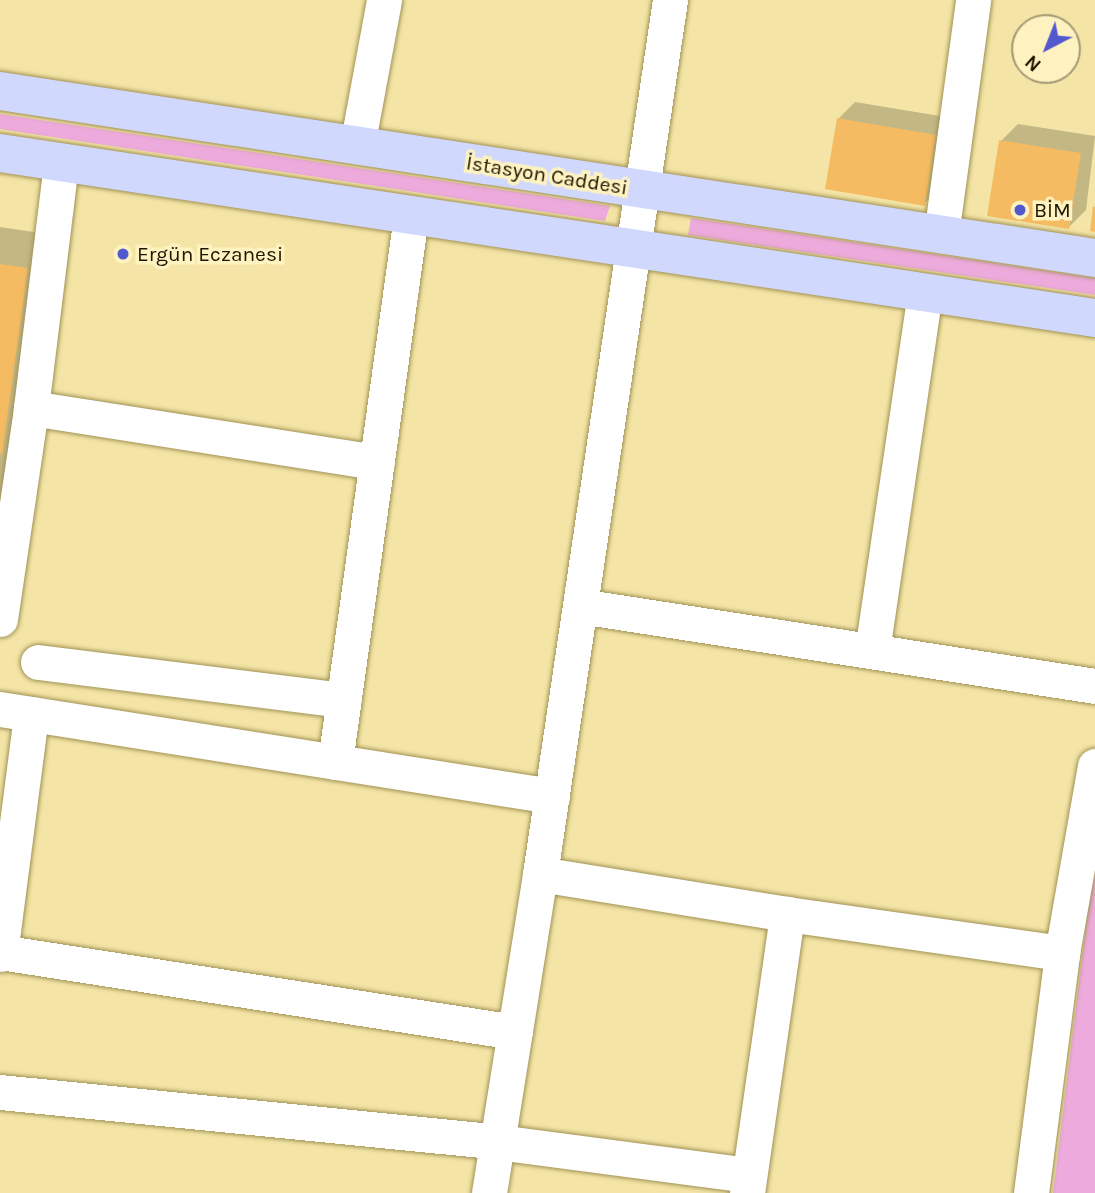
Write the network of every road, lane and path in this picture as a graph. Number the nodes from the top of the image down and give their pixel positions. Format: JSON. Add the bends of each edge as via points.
{"nodes":[{"id":1,"x":384,"y":0,"type":"edge"},
{"id":2,"x":670,"y":0,"type":"edge"},
{"id":3,"x":973,"y":0,"type":"edge"},
{"id":4,"x":0,"y":91,"type":"edge"},
{"id":5,"x":357,"y":146,"type":"junction"},
{"id":6,"x":0,"y":153,"type":"edge"},
{"id":7,"x":61,"y":162,"type":"junction"},
{"id":8,"x":643,"y":189,"type":"junction"},
{"id":9,"x":411,"y":216,"type":"junction"},
{"id":10,"x":941,"y":235,"type":"junction"},
{"id":11,"x":635,"y":251,"type":"junction"},
{"id":12,"x":1095,"y":258,"type":"edge"},
{"id":13,"x":925,"y":293,"type":"junction"},
{"id":14,"x":1095,"y":318,"type":"edge"},
{"id":15,"x":31,"y":408,"type":"junction"},
{"id":16,"x":377,"y":462,"type":"junction"},
{"id":17,"x":580,"y":606,"type":"junction"},
{"id":18,"x":0,"y":619,"type":"edge"},
{"id":19,"x":872,"y":651,"type":"junction"},
{"id":20,"x":37,"y":662,"type":"dead end"},
{"id":21,"x":1095,"y":686,"type":"edge"},
{"id":22,"x":344,"y":699,"type":"junction"},
{"id":23,"x":16,"y":711,"type":"edge"},
{"id":24,"x":335,"y":762,"type":"junction"},
{"id":25,"x":1095,"y":766,"type":"edge"},
{"id":26,"x":552,"y":796,"type":"junction"},
{"id":27,"x":540,"y":874,"type":"junction"},
{"id":28,"x":787,"y":914,"type":"junction"},
{"id":29,"x":0,"y":953,"type":"edge"},
{"id":30,"x":1062,"y":953,"type":"junction"},
{"id":31,"x":515,"y":1032,"type":"junction"},
{"id":32,"x":0,"y":1092,"type":"edge"},
{"id":33,"x":497,"y":1142,"type":"junction"},
{"id":34,"x":748,"y":1184,"type":"edge"},
{"id":35,"x":489,"y":1193,"type":"edge"},
{"id":36,"x":1031,"y":1193,"type":"edge"}],
"edges":[{"from":1,"to":5,"type":"street"},
{"from":2,"to":8,"type":"street"},
{"from":3,"to":10,"type":"street"},
{"from":4,"to":5,"type":"main road","name":"İstasyon Caddesi"},
{"from":5,"to":8,"type":"main road","name":"İstasyon Caddesi"},
{"from":6,"to":7,"type":"main road"},
{"from":7,"to":9,"type":"main road"},
{"from":7,"to":15,"type":"street"},
{"from":8,"to":10,"type":"main road","name":"İstasyon Caddesi"},
{"from":8,"to":11,"type":"street"},
{"from":9,"to":11,"type":"main road"},
{"from":9,"to":16,"type":"street"},
{"from":10,"to":12,"type":"main road","name":"İstasyon Caddesi"},
{"from":11,"to":13,"type":"main road"},
{"from":11,"to":17,"type":"street"},
{"from":13,"to":14,"type":"main road"},
{"from":13,"to":19,"type":"street"},
{"from":15,"to":16,"type":"street"},
{"from":15,"to":18,"type":"street"},
{"from":16,"to":22,"type":"street"},
{"from":17,"to":19,"type":"street"},
{"from":17,"to":26,"type":"street"},
{"from":19,"to":21,"type":"street"},
{"from":20,"to":22,"type":"street"},
{"from":22,"to":24,"type":"street"},
{"from":23,"to":24,"type":"street"},
{"from":23,"to":29,"type":"street"},
{"from":24,"to":26,"type":"street"},
{"from":25,"to":30,"type":"street"},
{"from":26,"to":27,"type":"street"},
{"from":27,"to":28,"type":"street"},
{"from":27,"to":31,"type":"street"},
{"from":28,"to":30,"type":"street"},
{"from":28,"to":34,"type":"street"},
{"from":29,"to":31,"type":"street"},
{"from":30,"to":36,"type":"street"},
{"from":31,"to":33,"type":"street"},
{"from":32,"to":33,"type":"street"},
{"from":33,"to":34,"type":"street"},
{"from":33,"to":35,"type":"street"}]}
